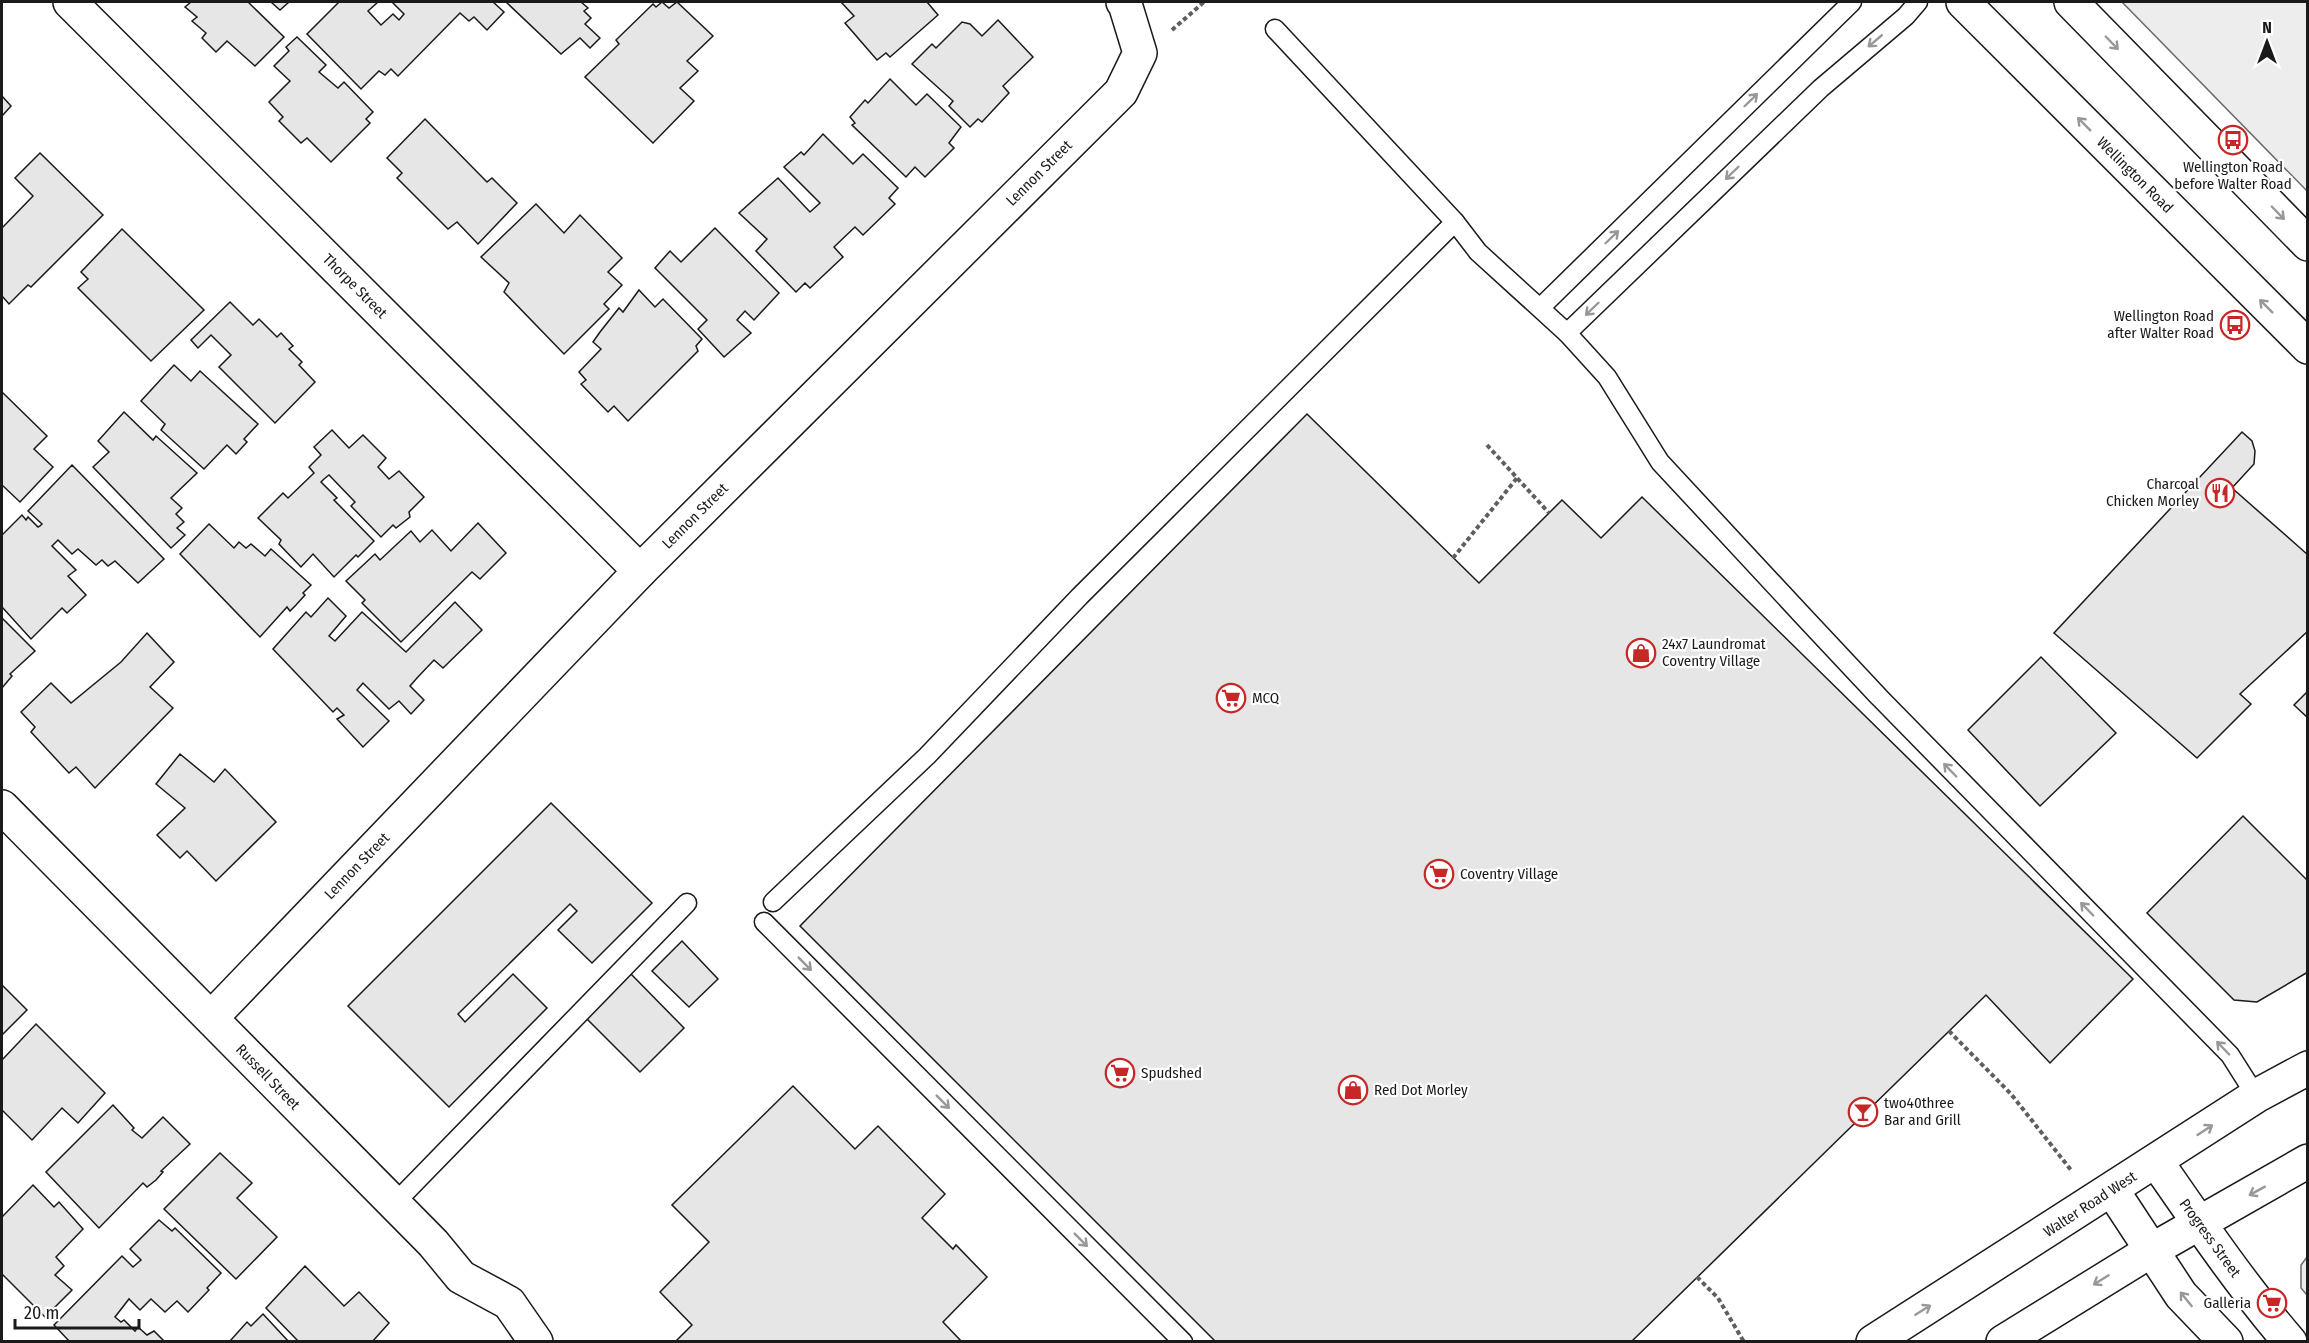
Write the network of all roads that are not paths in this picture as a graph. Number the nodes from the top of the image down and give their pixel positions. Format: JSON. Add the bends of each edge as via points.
{"nodes":[{"id":1,"x":70,"y":2,"type":"edge"},
{"id":2,"x":1852,"y":2,"type":"edge"},
{"id":3,"x":1918,"y":2,"type":"edge"},
{"id":4,"x":1963,"y":2,"type":"edge"},
{"id":5,"x":2071,"y":2,"type":"edge"},
{"id":6,"x":1124,"y":3,"type":"edge"},
{"id":7,"x":1275,"y":29,"type":"dead end"},
{"id":8,"x":1455,"y":222,"type":"junction"},
{"id":9,"x":2307,"y":244,"type":"edge"},
{"id":10,"x":1541,"y":307,"type":"junction"},
{"id":11,"x":1567,"y":333,"type":"junction"},
{"id":12,"x":2307,"y":347,"type":"edge"},
{"id":13,"x":640,"y":571,"type":"junction"},
{"id":14,"x":2,"y":807,"type":"edge"},
{"id":15,"x":773,"y":902,"type":"dead end"},
{"id":16,"x":687,"y":903,"type":"dead end"},
{"id":17,"x":764,"y":922,"type":"dead end"},
{"id":18,"x":212,"y":1017,"type":"junction"},
{"id":19,"x":2307,"y":1068,"type":"edge"},
{"id":20,"x":2256,"y":1096,"type":"junction"},
{"id":21,"x":2156,"y":1161,"type":"junction"},
{"id":22,"x":2307,"y":1161,"type":"edge"},
{"id":23,"x":2112,"y":1190,"type":"junction"},
{"id":24,"x":394,"y":1204,"type":"junction"},
{"id":25,"x":2199,"y":1223,"type":"junction"},
{"id":26,"x":2152,"y":1250,"type":"junction"},
{"id":27,"x":536,"y":1341,"type":"edge"},
{"id":28,"x":1183,"y":1341,"type":"edge"},
{"id":29,"x":1874,"y":1341,"type":"edge"},
{"id":30,"x":2003,"y":1341,"type":"edge"},
{"id":31,"x":2226,"y":1341,"type":"edge"},
{"id":32,"x":2290,"y":1341,"type":"edge"}],
"edges":[{"from":1,"to":13,"type":"street","name":"Thorpe Street"},
{"from":10,"to":2,"type":"lane","one_way":true},
{"from":3,"to":11,"type":"lane","one_way":true,"via":[[1821,88]]},
{"from":12,"to":4,"type":"street","name":"Wellington Road","one_way":true},
{"from":5,"to":9,"type":"street","one_way":true},
{"from":6,"to":13,"type":"street","name":"Lennon Street","via":[[1140,53],[1121,92]]},
{"from":7,"to":8,"type":"lane"},
{"from":8,"to":10,"type":"lane","via":[[1478,252]]},
{"from":8,"to":15,"type":"lane","via":[[1080,596],[927,756]]},
{"from":10,"to":11,"type":"lane"},
{"from":20,"to":11,"type":"lane","one_way":true,"via":[[2230,1055],[1879,697],[1660,462],[1607,377]]},
{"from":13,"to":18,"type":"street","name":"Lennon Street"},
{"from":14,"to":18,"type":"street","name":"Russell Street"},
{"from":16,"to":24,"type":"lane"},
{"from":17,"to":28,"type":"lane","one_way":true},
{"from":18,"to":24,"type":"street","name":"Russell Street"},
{"from":19,"to":20,"type":"street","name":"Walter Road West"},
{"from":21,"to":20,"type":"street","name":"Walter Road West","one_way":true},
{"from":21,"to":23,"type":"street","name":"Walter Road West"},
{"from":21,"to":25,"type":"street","name":"Progress Street"},
{"from":22,"to":25,"type":"street","one_way":true},
{"from":23,"to":26,"type":"street"},
{"from":29,"to":23,"type":"street","name":"Walter Road West","one_way":true},
{"from":24,"to":27,"type":"street","name":"Russell Street","via":[[461,1277],[509,1304]]},
{"from":25,"to":26,"type":"street"},
{"from":25,"to":32,"type":"street","name":"Progress Street"},
{"from":26,"to":30,"type":"street","one_way":true},
{"from":31,"to":26,"type":"street","one_way":true,"via":[[2181,1294]]}]}
